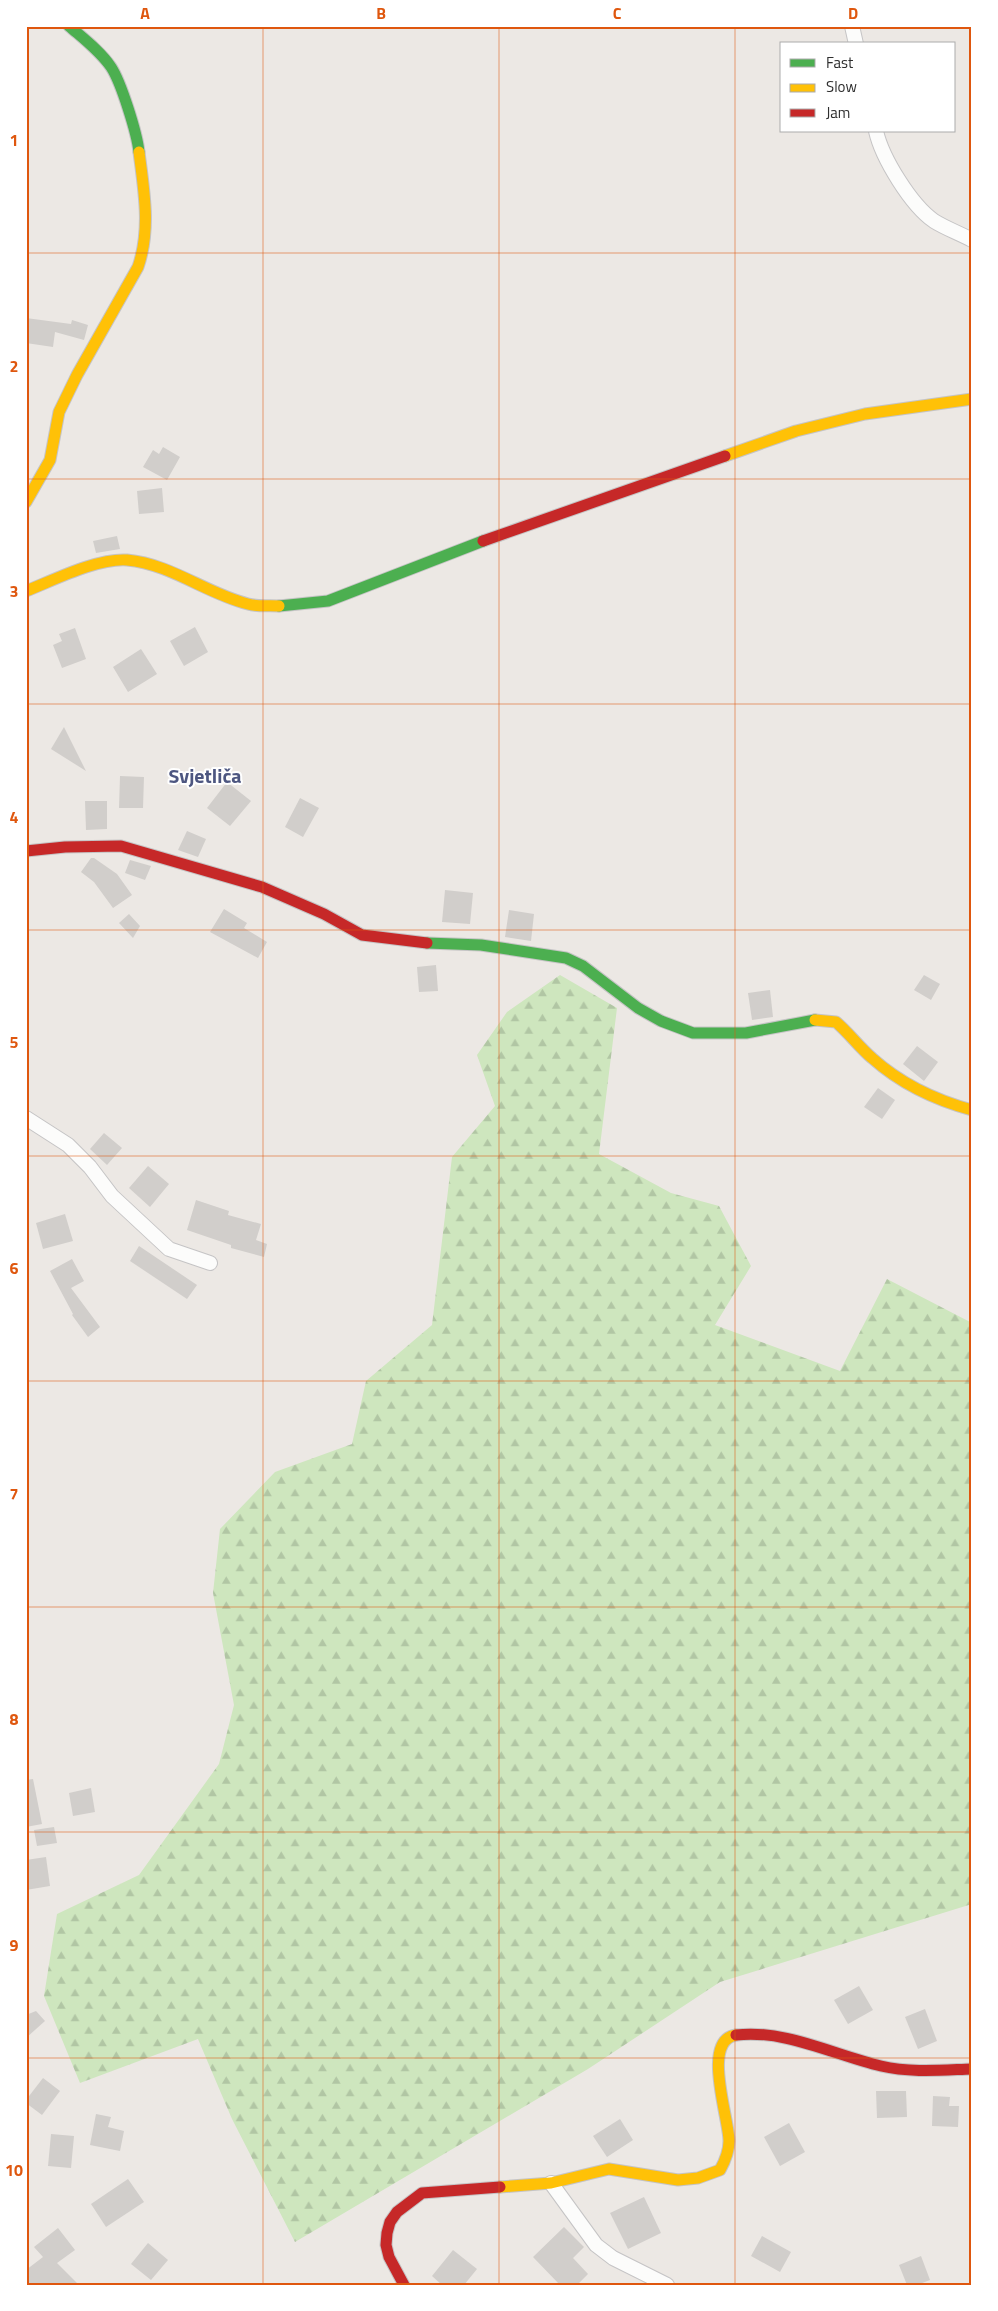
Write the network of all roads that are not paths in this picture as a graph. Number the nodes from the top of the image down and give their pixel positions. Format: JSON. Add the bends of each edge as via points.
{"nodes":[{"id":1,"x":68,"y":26,"type":"edge"},
{"id":2,"x":852,"y":26,"type":"edge"},
{"id":3,"x":856,"y":42,"type":"edge"},
{"id":4,"x":876,"y":132,"type":"edge"},
{"id":5,"x":972,"y":240,"type":"edge"},
{"id":6,"x":972,"y":399,"type":"edge"},
{"id":7,"x":26,"y":502,"type":"edge"},
{"id":8,"x":26,"y":591,"type":"edge"},
{"id":9,"x":26,"y":851,"type":"edge"},
{"id":10,"x":972,"y":1110,"type":"edge"},
{"id":11,"x":26,"y":1118,"type":"edge"},
{"id":12,"x":210,"y":1263,"type":"dead end"},
{"id":13,"x":972,"y":2069,"type":"edge"},
{"id":14,"x":551,"y":2183,"type":"junction"},
{"id":15,"x":404,"y":2285,"type":"edge"},
{"id":16,"x":667,"y":2285,"type":"edge"}],
"edges":[{"from":1,"to":7,"type":"street","via":[[98,51],[112,68],[137,135],[147,219],[144,250],[138,267],[73,382],[59,412],[50,460]]},
{"from":2,"to":3,"type":"street"},
{"from":4,"to":5,"type":"street","via":[[897,176],[914,200],[933,220]]},
{"from":6,"to":8,"type":"street","via":[[865,414],[796,431],[459,549],[328,601],[289,606],[250,605],[216,594],[167,570],[127,560],[101,563]]},
{"from":9,"to":10,"type":"street","via":[[121,846],[262,888],[362,934],[424,943],[482,945],[566,958],[583,966],[638,1008],[693,1033],[746,1033],[817,1020],[836,1022],[906,1084],[930,1098]]},
{"from":11,"to":12,"type":"street","via":[[68,1145],[112,1196],[169,1249]]},
{"from":13,"to":14,"type":"street","via":[[918,2071],[880,2066],[837,2051],[775,2037],[729,2035],[722,2044],[718,2063],[729,2128],[727,2157],[720,2170],[698,2178],[678,2180],[609,2169]]},
{"from":14,"to":15,"type":"street","via":[[422,2193],[408,2201],[394,2215],[387,2230],[391,2266]]},
{"from":14,"to":16,"type":"street","via":[[596,2245],[613,2258]]}]}
